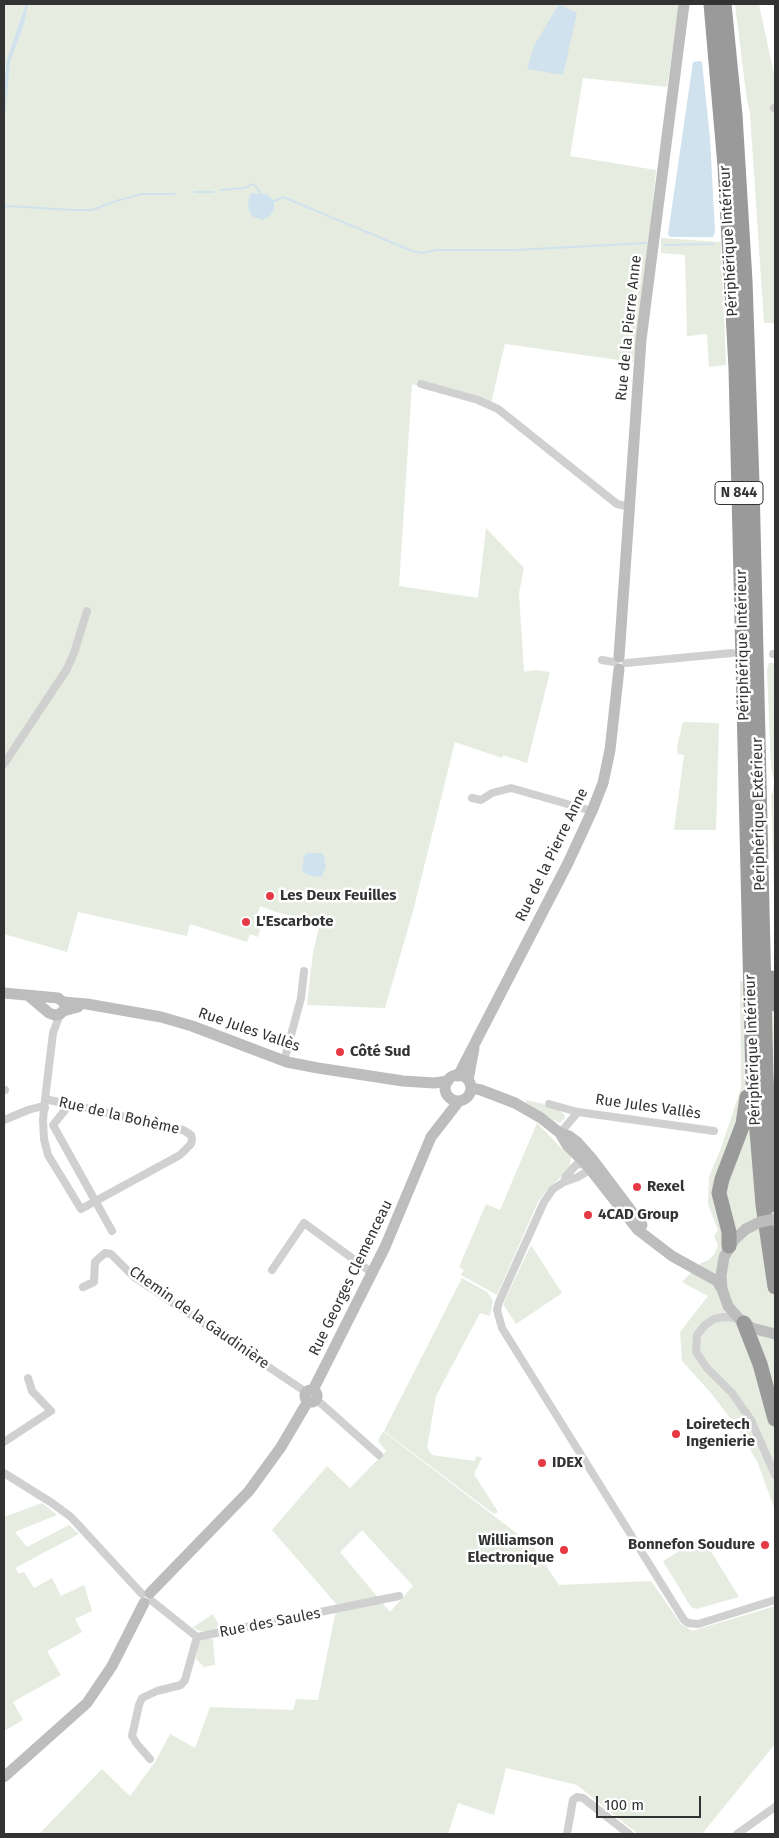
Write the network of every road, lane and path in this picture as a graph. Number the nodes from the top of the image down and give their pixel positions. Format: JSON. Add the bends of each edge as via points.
{"nodes":[{"id":1,"x":684,"y":4,"type":"edge"},
{"id":2,"x":711,"y":4,"type":"edge"},
{"id":3,"x":724,"y":4,"type":"edge"},
{"id":4,"x":421,"y":384,"type":"dead end"},
{"id":5,"x":630,"y":506,"type":"junction"},
{"id":6,"x":87,"y":611,"type":"dead end"},
{"id":7,"x":732,"y":653,"type":"dead end"},
{"id":8,"x":602,"y":660,"type":"dead end"},
{"id":9,"x":620,"y":663,"type":"junction"},
{"id":10,"x":4,"y":764,"type":"edge"},
{"id":11,"x":472,"y":798,"type":"dead end"},
{"id":12,"x":592,"y":810,"type":"junction"},
{"id":13,"x":762,"y":927,"type":"junction"},
{"id":14,"x":304,"y":971,"type":"dead end"},
{"id":15,"x":4,"y":993,"type":"edge"},
{"id":16,"x":775,"y":1004,"type":"edge"},
{"id":17,"x":56,"y":1008,"type":"junction"},
{"id":18,"x":284,"y":1061,"type":"junction"},
{"id":19,"x":753,"y":1082,"type":"junction"},
{"id":20,"x":459,"y":1089,"type":"junction"},
{"id":21,"x":45,"y":1103,"type":"junction"},
{"id":22,"x":70,"y":1104,"type":"junction"},
{"id":23,"x":550,"y":1104,"type":"dead end"},
{"id":24,"x":578,"y":1112,"type":"junction"},
{"id":25,"x":4,"y":1120,"type":"edge"},
{"id":26,"x":714,"y":1131,"type":"dead end"},
{"id":27,"x":560,"y":1133,"type":"junction"},
{"id":28,"x":589,"y":1165,"type":"junction"},
{"id":29,"x":564,"y":1182,"type":"junction"},
{"id":30,"x":96,"y":1201,"type":"junction"},
{"id":31,"x":775,"y":1204,"type":"edge"},
{"id":32,"x":775,"y":1219,"type":"edge"},
{"id":33,"x":112,"y":1231,"type":"dead end"},
{"id":34,"x":729,"y":1246,"type":"junction"},
{"id":35,"x":722,"y":1262,"type":"junction"},
{"id":36,"x":695,"y":1269,"type":"junction"},
{"id":37,"x":272,"y":1270,"type":"dead end"},
{"id":38,"x":371,"y":1272,"type":"junction"},
{"id":39,"x":84,"y":1287,"type":"dead end"},
{"id":40,"x":775,"y":1287,"type":"edge"},
{"id":41,"x":724,"y":1294,"type":"junction"},
{"id":42,"x":714,"y":1319,"type":"junction"},
{"id":43,"x":745,"y":1323,"type":"junction"},
{"id":44,"x":775,"y":1334,"type":"edge"},
{"id":45,"x":28,"y":1378,"type":"dead end"},
{"id":46,"x":311,"y":1396,"type":"junction"},
{"id":47,"x":775,"y":1419,"type":"edge"},
{"id":48,"x":4,"y":1442,"type":"edge"},
{"id":49,"x":378,"y":1456,"type":"dead end"},
{"id":50,"x":4,"y":1473,"type":"edge"},
{"id":51,"x":775,"y":1475,"type":"edge"},
{"id":52,"x":399,"y":1596,"type":"dead end"},
{"id":53,"x":147,"y":1598,"type":"junction"},
{"id":54,"x":775,"y":1600,"type":"edge"},
{"id":55,"x":197,"y":1637,"type":"junction"},
{"id":56,"x":150,"y":1759,"type":"dead end"},
{"id":57,"x":4,"y":1777,"type":"edge"},
{"id":58,"x":775,"y":1807,"type":"edge"},
{"id":59,"x":567,"y":1834,"type":"edge"},
{"id":60,"x":629,"y":1834,"type":"edge"},
{"id":61,"x":737,"y":1834,"type":"edge"}],
"edges":[{"from":1,"to":5,"type":"street","name":"Rue de la Pierre Anne","via":[[641,340]]},
{"from":2,"to":19,"type":"highway","name":"Périphérique Intérieur","number":"N 844","via":[[726,166],[736,377]]},
{"from":3,"to":13,"type":"highway","name":"Périphérique Extérieur","number":"N 844","via":[[747,328]]},
{"from":4,"to":5,"type":"street","via":[[498,409],[617,504]]},
{"from":5,"to":9,"type":"street","name":"Rue de la Pierre Anne"},
{"from":6,"to":10,"type":"street","via":[[67,669]]},
{"from":7,"to":9,"type":"street"},
{"from":8,"to":9,"type":"street"},
{"from":9,"to":12,"type":"street","name":"Rue de la Pierre Anne","via":[[610,750],[603,783]]},
{"from":11,"to":12,"type":"street","via":[[481,800],[511,788]]},
{"from":12,"to":20,"type":"street","name":"Rue de la Pierre Anne","via":[[475,1042]]},
{"from":13,"to":16,"type":"highway","via":[[768,939]]},
{"from":13,"to":31,"type":"highway","name":"Périphérique Extérieur","number":"N 844","via":[[766,1077]]},
{"from":14,"to":18,"type":"street","via":[[301,998]]},
{"from":15,"to":17,"type":"street","via":[[29,996]]},
{"from":17,"to":18,"type":"street","name":"Rue Jules Vallès","via":[[87,1004],[168,1019]]},
{"from":17,"to":21,"type":"street"},
{"from":18,"to":20,"type":"street","name":"Rue Jules Vallès"},
{"from":19,"to":34,"type":"highway","via":[[748,1092],[743,1124],[720,1185]]},
{"from":19,"to":40,"type":"highway","name":"Périphérique Intérieur","number":"N 844","via":[[762,1196]]},
{"from":20,"to":27,"type":"street","name":"Rue Jules Vallès","via":[[481,1090],[526,1108]]},
{"from":20,"to":38,"type":"street","name":"Rue Georges Clemenceau","via":[[431,1137],[385,1247]]},
{"from":21,"to":22,"type":"street","name":"Rue de la Bohème"},
{"from":21,"to":25,"type":"street"},
{"from":21,"to":30,"type":"street","via":[[44,1139],[48,1155],[81,1209]]},
{"from":22,"to":30,"type":"street","via":[[53,1125]]},
{"from":22,"to":30,"type":"street","name":"Rue de la Bohème","via":[[183,1130],[191,1135],[190,1144],[180,1155]]},
{"from":23,"to":24,"type":"street","name":"Rue Jules Vallès"},
{"from":24,"to":26,"type":"street","name":"Rue Jules Vallès"},
{"from":24,"to":27,"type":"street","name":"Rue Jules Vallès"},
{"from":27,"to":28,"type":"street","name":"Rue Jules Vallès","via":[[577,1142]]},
{"from":28,"to":29,"type":"street","via":[[578,1177]]},
{"from":28,"to":29,"type":"street","via":[[577,1164]]},
{"from":28,"to":36,"type":"street","name":"Rue Jules Vallès","via":[[630,1208],[650,1237],[672,1256]]},
{"from":29,"to":54,"type":"street","via":[[544,1202],[499,1302],[497,1310],[502,1328],[684,1620],[698,1624]]},
{"from":30,"to":33,"type":"street"},
{"from":32,"to":34,"type":"street","bridge":true,"via":[[746,1229]]},
{"from":34,"to":35,"type":"street"},
{"from":35,"to":36,"type":"street","via":[[709,1270]]},
{"from":35,"to":41,"type":"street","via":[[720,1276]]},
{"from":36,"to":41,"type":"street","name":"Rue Jules Vallès","via":[[717,1282]]},
{"from":37,"to":38,"type":"street","via":[[304,1223]]},
{"from":38,"to":46,"type":"street","name":"Rue Georges Clemenceau"},
{"from":39,"to":46,"type":"street","name":"Chemin de la Gaudinière","via":[[94,1282],[95,1262],[105,1253],[111,1254],[134,1276]]},
{"from":41,"to":42,"type":"street","via":[[720,1312]]},
{"from":41,"to":43,"type":"street","name":"Rue Jules Vallès"},
{"from":42,"to":43,"type":"street","via":[[723,1317]]},
{"from":42,"to":51,"type":"street","via":[[700,1329],[696,1352],[751,1420]]},
{"from":43,"to":44,"type":"street"},
{"from":43,"to":47,"type":"highway"},
{"from":45,"to":48,"type":"street","via":[[32,1391],[51,1411]]},
{"from":46,"to":49,"type":"street"},
{"from":46,"to":53,"type":"street","name":"Rue Georges Clemenceau","via":[[281,1447],[249,1491]]},
{"from":50,"to":53,"type":"street","via":[[71,1518]]},
{"from":52,"to":55,"type":"street","name":"Rue des Saules"},
{"from":53,"to":55,"type":"street"},
{"from":53,"to":57,"type":"street","name":"Rue Georges Clemenceau","via":[[112,1666],[87,1703]]},
{"from":55,"to":56,"type":"street","via":[[181,1685],[142,1698],[139,1705],[132,1736]]},
{"from":58,"to":61,"type":"street"},
{"from":59,"to":60,"type":"street","via":[[577,1797],[583,1798]]}]}
